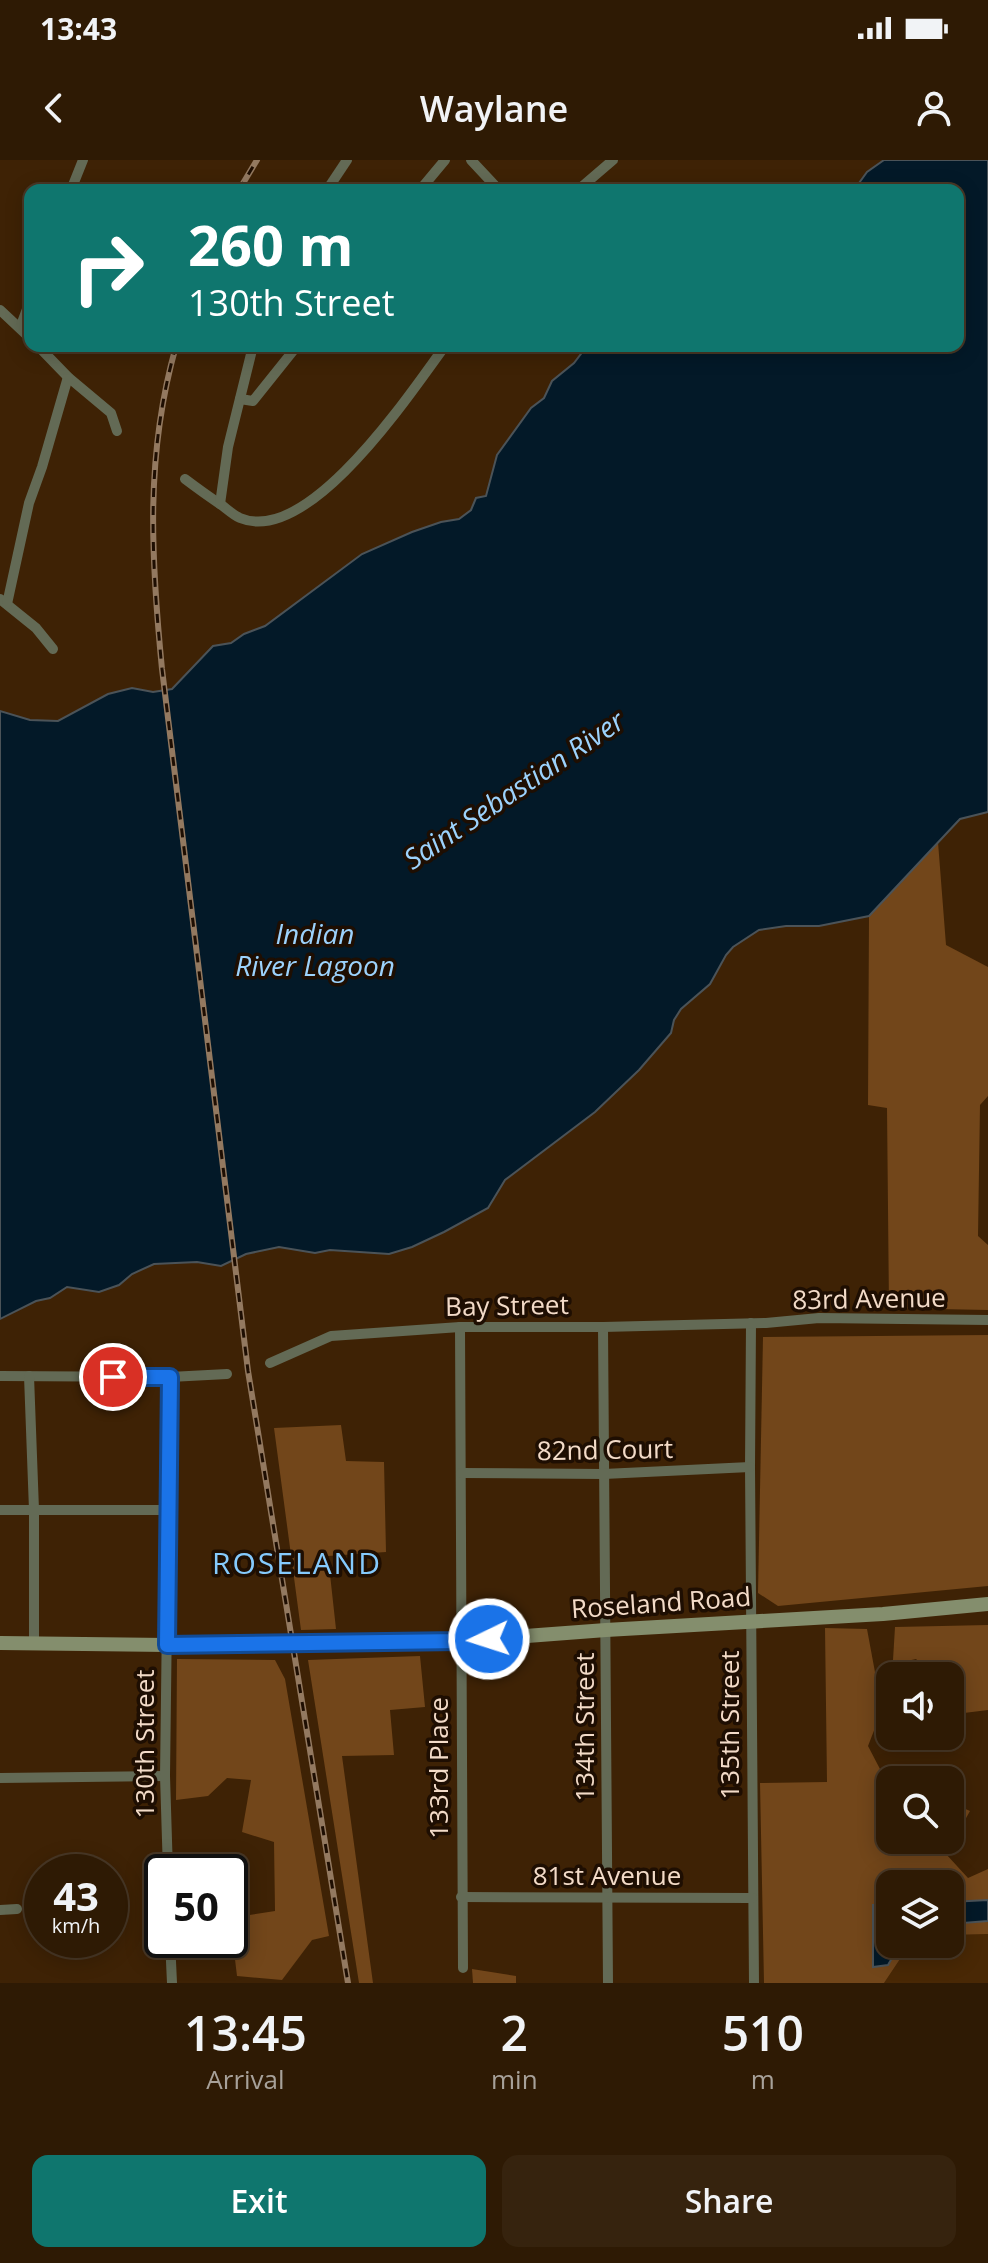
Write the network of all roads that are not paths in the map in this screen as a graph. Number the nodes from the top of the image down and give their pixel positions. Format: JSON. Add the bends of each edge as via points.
{"nodes":[{"id":1,"x":83,"y":160,"type":"edge"},
{"id":2,"x":347,"y":160,"type":"edge"},
{"id":3,"x":445,"y":160,"type":"edge"},
{"id":4,"x":471,"y":160,"type":"edge"},
{"id":5,"x":613,"y":160,"type":"edge"},
{"id":6,"x":73,"y":184,"type":"edge"},
{"id":7,"x":331,"y":184,"type":"edge"},
{"id":8,"x":425,"y":184,"type":"edge"},
{"id":9,"x":493,"y":184,"type":"edge"},
{"id":10,"x":585,"y":184,"type":"edge"},
{"id":11,"x":0,"y":310,"type":"edge"},
{"id":12,"x":24,"y":317,"type":"edge"},
{"id":13,"x":20,"y":328,"type":"junction"},
{"id":14,"x":24,"y":332,"type":"edge"},
{"id":15,"x":44,"y":352,"type":"edge"},
{"id":16,"x":252,"y":352,"type":"edge"},
{"id":17,"x":292,"y":352,"type":"edge"},
{"id":18,"x":440,"y":352,"type":"edge"},
{"id":19,"x":68,"y":377,"type":"junction"},
{"id":20,"x":240,"y":399,"type":"junction"},
{"id":21,"x":117,"y":431,"type":"dead end"},
{"id":22,"x":185,"y":479,"type":"dead end"},
{"id":23,"x":220,"y":504,"type":"junction"},
{"id":24,"x":4,"y":601,"type":"edge"},
{"id":25,"x":53,"y":649,"type":"dead end"},
{"id":26,"x":988,"y":1320,"type":"edge"},
{"id":27,"x":751,"y":1323,"type":"junction"},
{"id":28,"x":460,"y":1327,"type":"junction"},
{"id":29,"x":603,"y":1327,"type":"junction"},
{"id":30,"x":270,"y":1363,"type":"dead end"},
{"id":31,"x":227,"y":1374,"type":"dead end"},
{"id":32,"x":0,"y":1376,"type":"edge"},
{"id":33,"x":29,"y":1376,"type":"junction"},
{"id":34,"x":170,"y":1377,"type":"junction"},
{"id":35,"x":750,"y":1467,"type":"junction"},
{"id":36,"x":461,"y":1473,"type":"junction"},
{"id":37,"x":604,"y":1474,"type":"junction"},
{"id":38,"x":0,"y":1510,"type":"edge"},
{"id":39,"x":34,"y":1510,"type":"junction"},
{"id":40,"x":168,"y":1510,"type":"junction"},
{"id":41,"x":988,"y":1604,"type":"edge"},
{"id":42,"x":751,"y":1621,"type":"junction"},
{"id":43,"x":606,"y":1630,"type":"junction"},
{"id":44,"x":460,"y":1641,"type":"junction"},
{"id":45,"x":0,"y":1643,"type":"edge"},
{"id":46,"x":34,"y":1643,"type":"junction"},
{"id":47,"x":167,"y":1645,"type":"junction"},
{"id":48,"x":165,"y":1776,"type":"junction"},
{"id":49,"x":0,"y":1778,"type":"edge"},
{"id":50,"x":167,"y":1854,"type":"edge"},
{"id":51,"x":461,"y":1897,"type":"junction"},
{"id":52,"x":753,"y":1898,"type":"junction"},
{"id":53,"x":608,"y":1899,"type":"junction"},
{"id":54,"x":17,"y":1909,"type":"dead end"},
{"id":55,"x":0,"y":1910,"type":"edge"},
{"id":56,"x":171,"y":1958,"type":"edge"},
{"id":57,"x":463,"y":1968,"type":"dead end"},
{"id":58,"x":172,"y":1983,"type":"edge"},
{"id":59,"x":608,"y":1983,"type":"edge"},
{"id":60,"x":754,"y":1983,"type":"edge"}],
"edges":[{"from":1,"to":6,"type":"street"},
{"from":2,"to":7,"type":"street"},
{"from":3,"to":8,"type":"street"},
{"from":4,"to":9,"type":"street"},
{"from":5,"to":10,"type":"street"},
{"from":11,"to":13,"type":"street"},
{"from":12,"to":13,"type":"street"},
{"from":13,"to":14,"type":"street"},
{"from":15,"to":19,"type":"street"},
{"from":16,"to":20,"type":"street"},
{"from":17,"to":20,"type":"street","via":[[253,401]]},
{"from":18,"to":23,"type":"street","via":[[376,438],[305,506],[260,521],[240,518]]},
{"from":19,"to":21,"type":"street","via":[[111,413]]},
{"from":19,"to":24,"type":"street"},
{"from":20,"to":23,"type":"street"},
{"from":22,"to":23,"type":"street"},
{"from":24,"to":25,"type":"street"},
{"from":26,"to":27,"type":"street","name":"83rd Avenue","via":[[819,1318]]},
{"from":27,"to":29,"type":"street","name":"Bay Street"},
{"from":27,"to":35,"type":"street","name":"135th Street"},
{"from":28,"to":29,"type":"street","name":"Bay Street"},
{"from":28,"to":30,"type":"street","name":"Bay Street","via":[[331,1336]]},
{"from":28,"to":36,"type":"street","name":"133rd Place"},
{"from":29,"to":37,"type":"street","name":"134th Street"},
{"from":31,"to":34,"type":"street"},
{"from":32,"to":33,"type":"street"},
{"from":33,"to":34,"type":"street"},
{"from":33,"to":39,"type":"street"},
{"from":34,"to":40,"type":"street","name":"130th Street"},
{"from":35,"to":37,"type":"street","name":"82nd Court"},
{"from":35,"to":42,"type":"street","name":"135th Street"},
{"from":36,"to":37,"type":"street","name":"82nd Court"},
{"from":36,"to":44,"type":"street","name":"133rd Place"},
{"from":37,"to":43,"type":"street","name":"134th Street"},
{"from":38,"to":39,"type":"street"},
{"from":39,"to":40,"type":"street"},
{"from":39,"to":46,"type":"street"},
{"from":40,"to":47,"type":"street","name":"130th Street"},
{"from":41,"to":42,"type":"main road","name":"Roseland Road"},
{"from":42,"to":43,"type":"main road","name":"Roseland Road"},
{"from":42,"to":52,"type":"street","name":"135th Street"},
{"from":43,"to":44,"type":"main road","name":"Roseland Road"},
{"from":43,"to":53,"type":"street","name":"134th Street"},
{"from":44,"to":47,"type":"main road","name":"Roseland Road"},
{"from":44,"to":51,"type":"street","name":"133rd Place"},
{"from":45,"to":46,"type":"main road","name":"Roseland Road"},
{"from":46,"to":47,"type":"main road","name":"Roseland Road"},
{"from":47,"to":48,"type":"street","name":"130th Street"},
{"from":48,"to":49,"type":"street"},
{"from":48,"to":50,"type":"street","name":"130th Street"},
{"from":51,"to":53,"type":"street","name":"81st Avenue"},
{"from":51,"to":57,"type":"street","name":"133rd Place"},
{"from":52,"to":53,"type":"street","name":"81st Avenue"},
{"from":52,"to":60,"type":"street","name":"135th Street"},
{"from":53,"to":59,"type":"street","name":"134th Street"},
{"from":54,"to":55,"type":"street"},
{"from":56,"to":58,"type":"street"}]}
